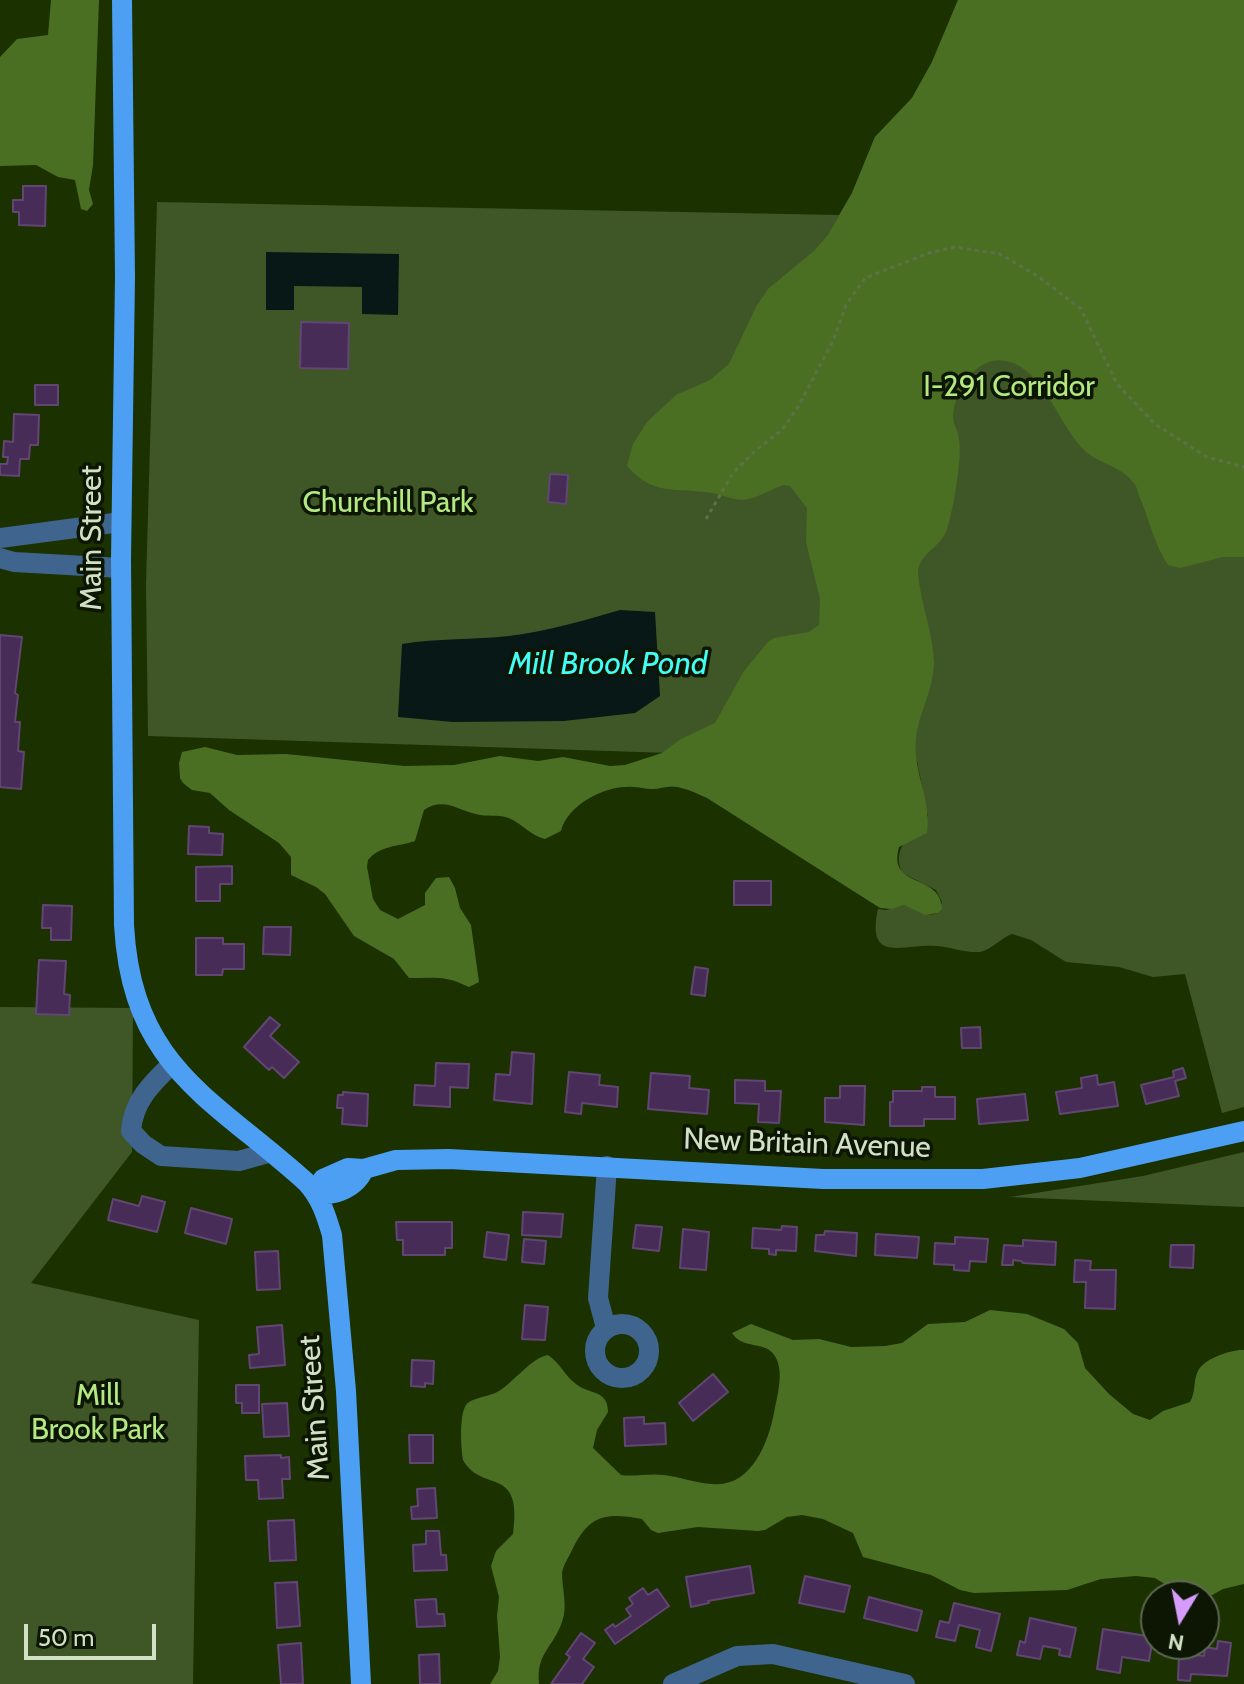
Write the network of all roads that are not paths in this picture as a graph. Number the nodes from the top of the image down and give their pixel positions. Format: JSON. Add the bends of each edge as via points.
{"nodes":[{"id":1,"x":122,"y":0,"type":"edge"},
{"id":2,"x":121,"y":522,"type":"junction"},
{"id":3,"x":0,"y":538,"type":"edge"},
{"id":4,"x":0,"y":558,"type":"edge"},
{"id":5,"x":121,"y":568,"type":"junction"},
{"id":6,"x":171,"y":1065,"type":"junction"},
{"id":7,"x":1244,"y":1131,"type":"edge"},
{"id":8,"x":271,"y":1152,"type":"junction"},
{"id":9,"x":607,"y":1166,"type":"junction"},
{"id":10,"x":316,"y":1192,"type":"junction"},
{"id":11,"x":606,"y":1328,"type":"dead end"},
{"id":12,"x":361,"y":1684,"type":"edge"},
{"id":13,"x":673,"y":1684,"type":"edge"},
{"id":14,"x":905,"y":1684,"type":"edge"}],
"edges":[{"from":1,"to":2,"type":"main road","name":"Main Street"},
{"from":2,"to":3,"type":"street"},
{"from":2,"to":5,"type":"main road","name":"Main Street"},
{"from":4,"to":5,"type":"street"},
{"from":5,"to":6,"type":"main road","name":"Main Street","via":[[128,970],[143,1016]]},
{"from":6,"to":8,"type":"main road","name":"Main Street"},
{"from":6,"to":8,"type":"street","via":[[132,1116],[131,1131],[143,1144],[161,1156],[201,1160],[239,1161]]},
{"from":7,"to":9,"type":"main road","name":"New Britain Avenue","via":[[1080,1168],[983,1179],[823,1179]]},
{"from":8,"to":10,"type":"main road","name":"Main Street"},
{"from":9,"to":10,"type":"main road","name":"New Britain Avenue","via":[[396,1160],[364,1169],[355,1183],[330,1194]]},
{"from":9,"to":11,"type":"street","via":[[598,1298]]},
{"from":10,"to":12,"type":"main road","name":"Main Street","via":[[332,1235]]},
{"from":13,"to":14,"type":"street","via":[[737,1656],[773,1654]]}]}
